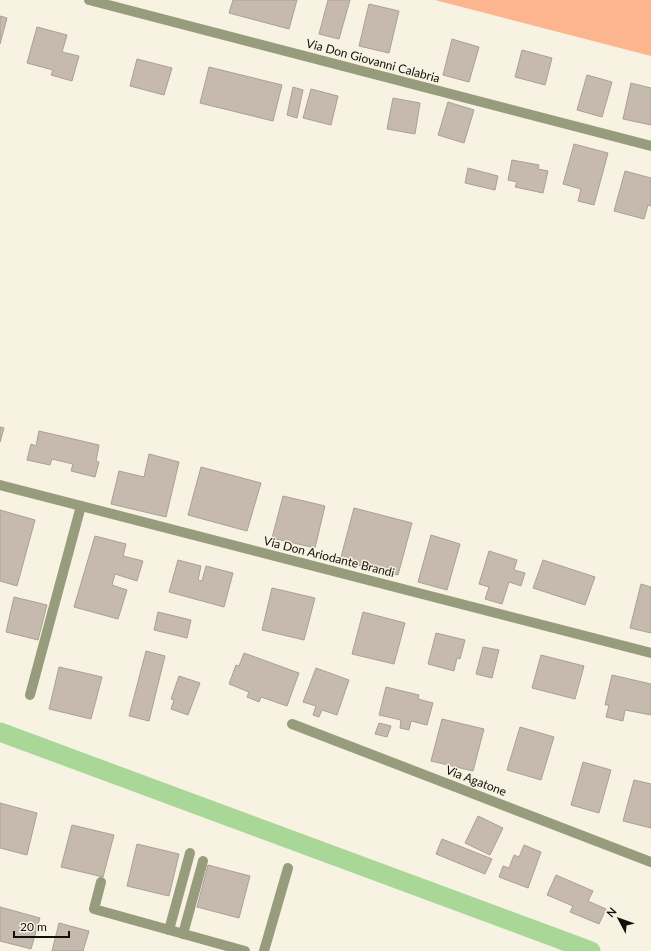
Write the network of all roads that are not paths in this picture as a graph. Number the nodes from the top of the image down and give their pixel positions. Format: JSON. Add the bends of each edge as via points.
{"nodes":[{"id":1,"x":89,"y":0,"type":"edge"},
{"id":2,"x":651,"y":146,"type":"edge"},
{"id":3,"x":0,"y":485,"type":"edge"},
{"id":4,"x":81,"y":506,"type":"junction"},
{"id":5,"x":651,"y":654,"type":"edge"},
{"id":6,"x":30,"y":696,"type":"dead end"},
{"id":7,"x":292,"y":724,"type":"dead end"},
{"id":8,"x":190,"y":853,"type":"dead end"},
{"id":9,"x":203,"y":861,"type":"dead end"},
{"id":10,"x":651,"y":862,"type":"edge"},
{"id":11,"x":288,"y":868,"type":"dead end"},
{"id":12,"x":101,"y":882,"type":"dead end"},
{"id":13,"x":170,"y":930,"type":"junction"},
{"id":14,"x":182,"y":934,"type":"junction"},
{"id":15,"x":245,"y":951,"type":"edge"},
{"id":16,"x":264,"y":951,"type":"edge"}],
"edges":[{"from":1,"to":2,"type":"street","name":"Via Don Giovanni Calabria"},
{"from":3,"to":4,"type":"street","name":"Via Don Ariodante Brandi"},
{"from":4,"to":5,"type":"street","name":"Via Don Ariodante Brandi"},
{"from":4,"to":6,"type":"street"},
{"from":7,"to":10,"type":"street","name":"Via Agatone"},
{"from":8,"to":13,"type":"street"},
{"from":9,"to":14,"type":"street"},
{"from":11,"to":16,"type":"street"},
{"from":12,"to":13,"type":"street","via":[[94,909]]},
{"from":13,"to":14,"type":"street"},
{"from":14,"to":15,"type":"street"}]}
